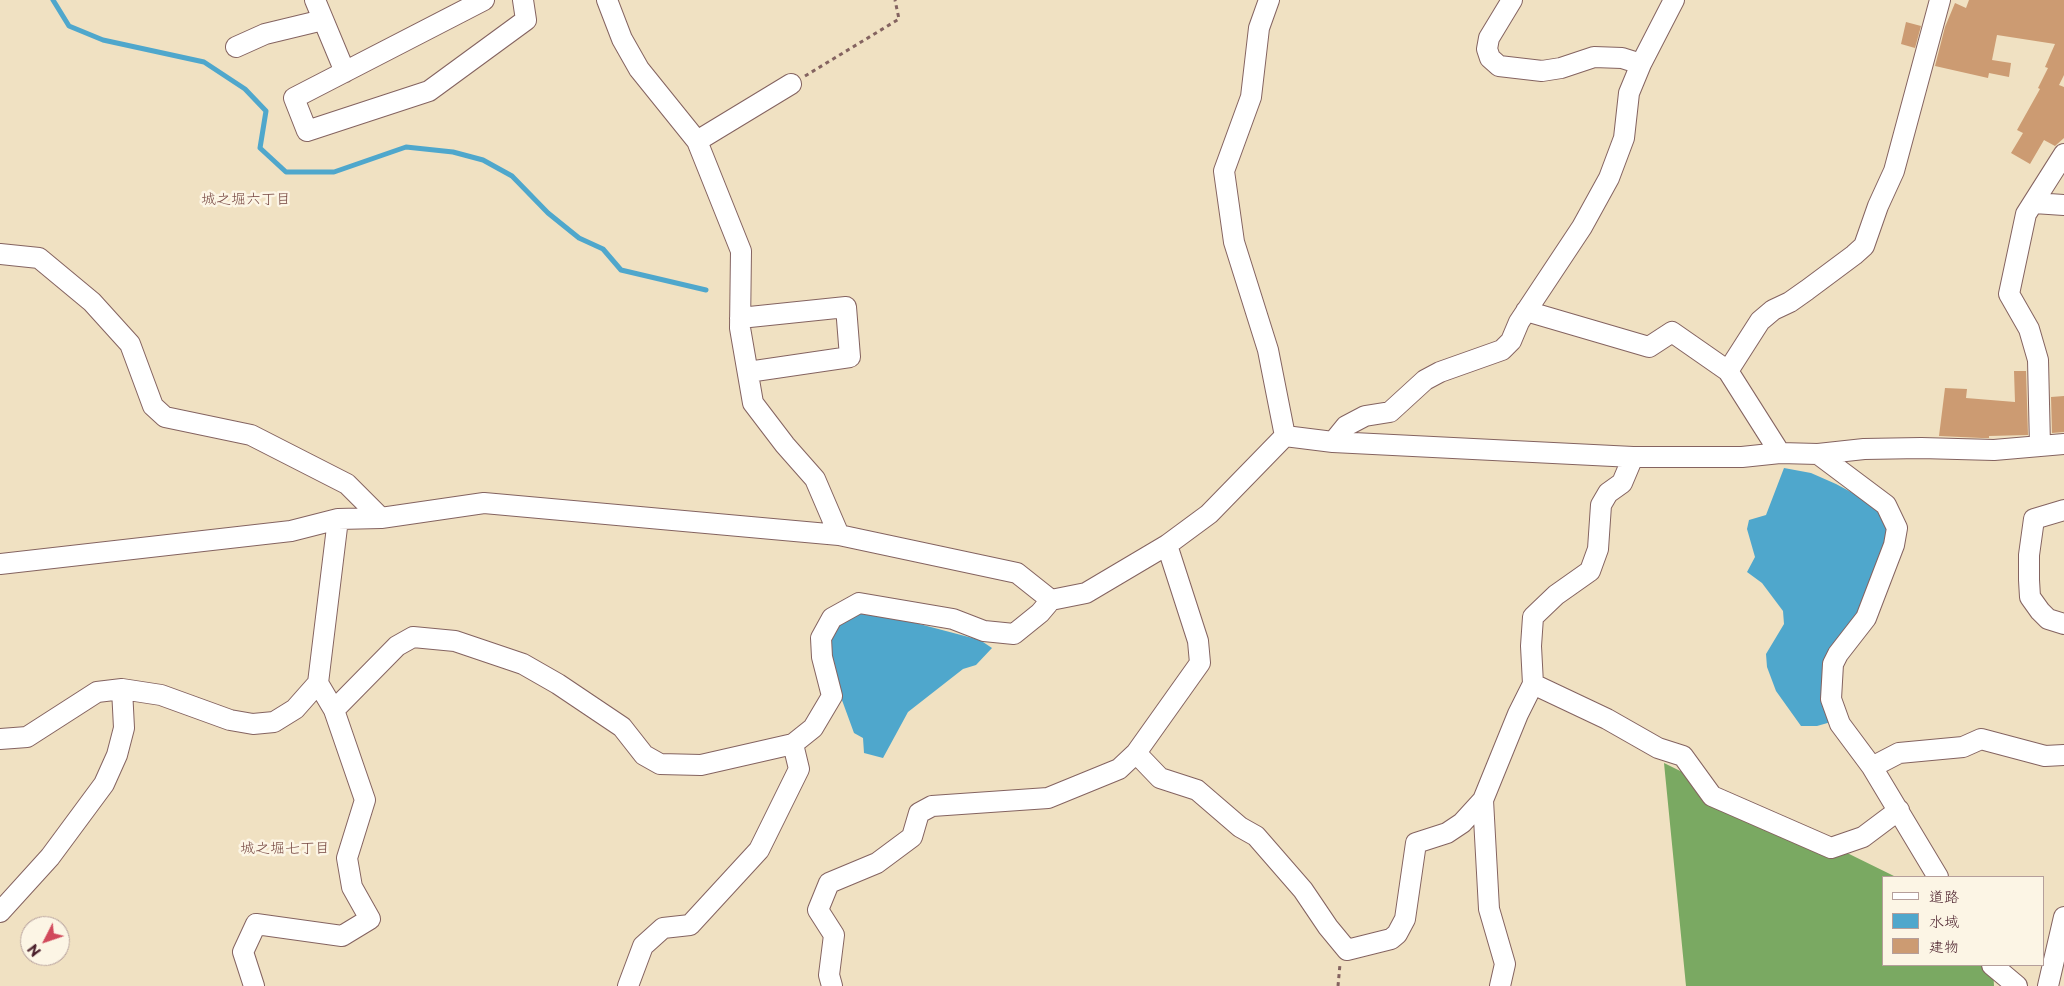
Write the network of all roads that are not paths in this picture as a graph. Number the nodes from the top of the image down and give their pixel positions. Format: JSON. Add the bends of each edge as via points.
{"nodes":[{"id":1,"x":315,"y":0,"type":"edge"},
{"id":2,"x":484,"y":0,"type":"edge"},
{"id":3,"x":522,"y":0,"type":"edge"},
{"id":4,"x":607,"y":0,"type":"edge"},
{"id":5,"x":1269,"y":0,"type":"edge"},
{"id":6,"x":1512,"y":0,"type":"edge"},
{"id":7,"x":1674,"y":0,"type":"edge"},
{"id":8,"x":1940,"y":0,"type":"edge"},
{"id":9,"x":323,"y":20,"type":"junction"},
{"id":10,"x":236,"y":47,"type":"dead end"},
{"id":11,"x":1642,"y":64,"type":"junction"},
{"id":12,"x":345,"y":72,"type":"junction"},
{"id":13,"x":791,"y":84,"type":"road end"},
{"id":14,"x":697,"y":141,"type":"junction"},
{"id":15,"x":2064,"y":154,"type":"edge"},
{"id":16,"x":2034,"y":203,"type":"junction"},
{"id":17,"x":2064,"y":205,"type":"edge"},
{"id":18,"x":0,"y":254,"type":"edge"},
{"id":19,"x":1526,"y":311,"type":"junction"},
{"id":20,"x":740,"y":318,"type":"junction"},
{"id":21,"x":1728,"y":371,"type":"junction"},
{"id":22,"x":748,"y":372,"type":"junction"},
{"id":23,"x":1285,"y":436,"type":"junction"},
{"id":24,"x":1333,"y":442,"type":"junction"},
{"id":25,"x":2064,"y":444,"type":"edge"},
{"id":26,"x":2040,"y":446,"type":"junction"},
{"id":27,"x":1780,"y":453,"type":"junction"},
{"id":28,"x":1818,"y":454,"type":"junction"},
{"id":29,"x":1633,"y":457,"type":"junction"},
{"id":30,"x":2064,"y":510,"type":"edge"},
{"id":31,"x":381,"y":518,"type":"junction"},
{"id":32,"x":338,"y":519,"type":"junction"},
{"id":33,"x":839,"y":535,"type":"junction"},
{"id":34,"x":1167,"y":545,"type":"junction"},
{"id":35,"x":0,"y":564,"type":"edge"},
{"id":36,"x":1051,"y":600,"type":"junction"},
{"id":37,"x":2064,"y":624,"type":"edge"},
{"id":38,"x":318,"y":683,"type":"junction"},
{"id":39,"x":1534,"y":684,"type":"junction"},
{"id":40,"x":122,"y":688,"type":"junction"},
{"id":41,"x":334,"y":710,"type":"junction"},
{"id":42,"x":0,"y":738,"type":"edge"},
{"id":43,"x":793,"y":744,"type":"junction"},
{"id":44,"x":1136,"y":753,"type":"junction"},
{"id":45,"x":2064,"y":755,"type":"edge"},
{"id":46,"x":1872,"y":768,"type":"junction"},
{"id":47,"x":1483,"y":800,"type":"junction"},
{"id":48,"x":1899,"y":810,"type":"junction"},
{"id":49,"x":1937,"y":876,"type":"edge"},
{"id":50,"x":0,"y":912,"type":"edge"},
{"id":51,"x":2064,"y":917,"type":"edge"},
{"id":52,"x":1993,"y":966,"type":"edge"},
{"id":53,"x":254,"y":986,"type":"edge"},
{"id":54,"x":628,"y":986,"type":"edge"},
{"id":55,"x":832,"y":986,"type":"edge"},
{"id":56,"x":1500,"y":986,"type":"edge"},
{"id":57,"x":2016,"y":986,"type":"edge"},
{"id":58,"x":2048,"y":986,"type":"edge"}],
"edges":[{"from":1,"to":9,"type":"street"},
{"from":2,"to":12,"type":"street"},
{"from":3,"to":12,"type":"street","via":[[526,20],[429,91],[307,131],[294,98]]},
{"from":4,"to":14,"type":"street","via":[[622,39],[639,69]]},
{"from":5,"to":23,"type":"street","via":[[1259,28],[1251,97],[1224,171],[1234,242],[1268,350]]},
{"from":6,"to":11,"type":"street","via":[[1489,38],[1487,50],[1499,66],[1542,71],[1594,57],[1622,58]]},
{"from":7,"to":11,"type":"street"},
{"from":8,"to":21,"type":"street","via":[[1894,171],[1864,246],[1760,321]]},
{"from":9,"to":10,"type":"street","via":[[265,34]]},
{"from":9,"to":12,"type":"street"},
{"from":11,"to":19,"type":"street","via":[[1630,93],[1624,138],[1609,178],[1582,226]]},
{"from":13,"to":14,"type":"street"},
{"from":14,"to":20,"type":"street","via":[[741,251]]},
{"from":15,"to":16,"type":"street"},
{"from":16,"to":17,"type":"street"},
{"from":16,"to":26,"type":"street","via":[[2026,214],[2009,294],[2029,329],[2038,360]]},
{"from":18,"to":31,"type":"street","via":[[39,258],[92,302],[130,344],[153,406],[165,417],[251,435],[348,484]]},
{"from":19,"to":21,"type":"street","via":[[1648,347],[1672,332]]},
{"from":19,"to":24,"type":"street","via":[[1502,350],[1432,376],[1390,412],[1365,416],[1346,426]]},
{"from":20,"to":22,"type":"street"},
{"from":20,"to":22,"type":"street","via":[[846,307],[850,357]]},
{"from":21,"to":27,"type":"street"},
{"from":22,"to":33,"type":"street","via":[[753,403],[785,446],[815,478]]},
{"from":23,"to":24,"type":"street"},
{"from":23,"to":34,"type":"street","via":[[1209,514]]},
{"from":24,"to":29,"type":"street"},
{"from":25,"to":26,"type":"street"},
{"from":26,"to":28,"type":"street","via":[[1994,450],[1864,449]]},
{"from":27,"to":28,"type":"street"},
{"from":27,"to":29,"type":"street"},
{"from":28,"to":46,"type":"street","via":[[1886,505],[1897,528],[1868,612],[1838,654],[1831,678],[1831,699],[1840,724]]},
{"from":29,"to":39,"type":"street","via":[[1622,483],[1608,493],[1601,505],[1598,549],[1590,571],[1556,595],[1533,617]]},
{"from":30,"to":37,"type":"street","via":[[2034,519],[2029,580],[2030,597],[2040,610],[2048,619]]},
{"from":31,"to":32,"type":"street"},
{"from":31,"to":33,"type":"street","via":[[484,503]]},
{"from":32,"to":35,"type":"street","via":[[291,531]]},
{"from":32,"to":38,"type":"street"},
{"from":33,"to":36,"type":"street","via":[[1018,573]]},
{"from":34,"to":36,"type":"street","via":[[1086,593]]},
{"from":34,"to":44,"type":"street","via":[[1198,640],[1200,663]]},
{"from":36,"to":43,"type":"street","via":[[1014,634],[984,631],[953,619],[859,603],[832,618],[821,638],[822,657],[832,696],[813,728]]},
{"from":38,"to":40,"type":"street","via":[[295,709],[274,722],[253,724],[230,720],[161,695]]},
{"from":38,"to":41,"type":"street"},
{"from":39,"to":47,"type":"street","via":[[1518,714]]},
{"from":39,"to":48,"type":"street","via":[[1658,748],[1683,756],[1712,796],[1831,848],[1863,837]]},
{"from":40,"to":42,"type":"street","via":[[97,692],[27,737]]},
{"from":40,"to":50,"type":"street","via":[[124,728],[104,784],[50,856]]},
{"from":41,"to":43,"type":"street","via":[[397,646],[413,637],[455,641],[523,664],[622,727],[644,755],[660,764],[701,765]]},
{"from":41,"to":53,"type":"street","via":[[365,800],[346,858],[352,887],[370,919],[342,936],[256,924],[242,952]]},
{"from":43,"to":54,"type":"street","via":[[799,769],[759,850],[690,925],[663,928],[643,946]]},
{"from":44,"to":47,"type":"street","via":[[1160,778],[1196,790],[1240,827],[1256,836],[1304,890],[1347,950],[1383,942],[1397,934],[1405,919],[1416,843],[1447,833],[1462,823]]},
{"from":44,"to":55,"type":"street","via":[[1119,770],[1048,798],[932,806],[919,813],[912,837],[877,863],[829,883],[818,910],[834,935],[829,975]]},
{"from":45,"to":46,"type":"street","via":[[2045,756],[1981,739],[1963,747],[1899,753]]},
{"from":46,"to":48,"type":"street"},
{"from":47,"to":56,"type":"street","via":[[1489,908],[1505,964]]},
{"from":48,"to":49,"type":"street"},
{"from":51,"to":58,"type":"street"},
{"from":52,"to":57,"type":"street"}]}
